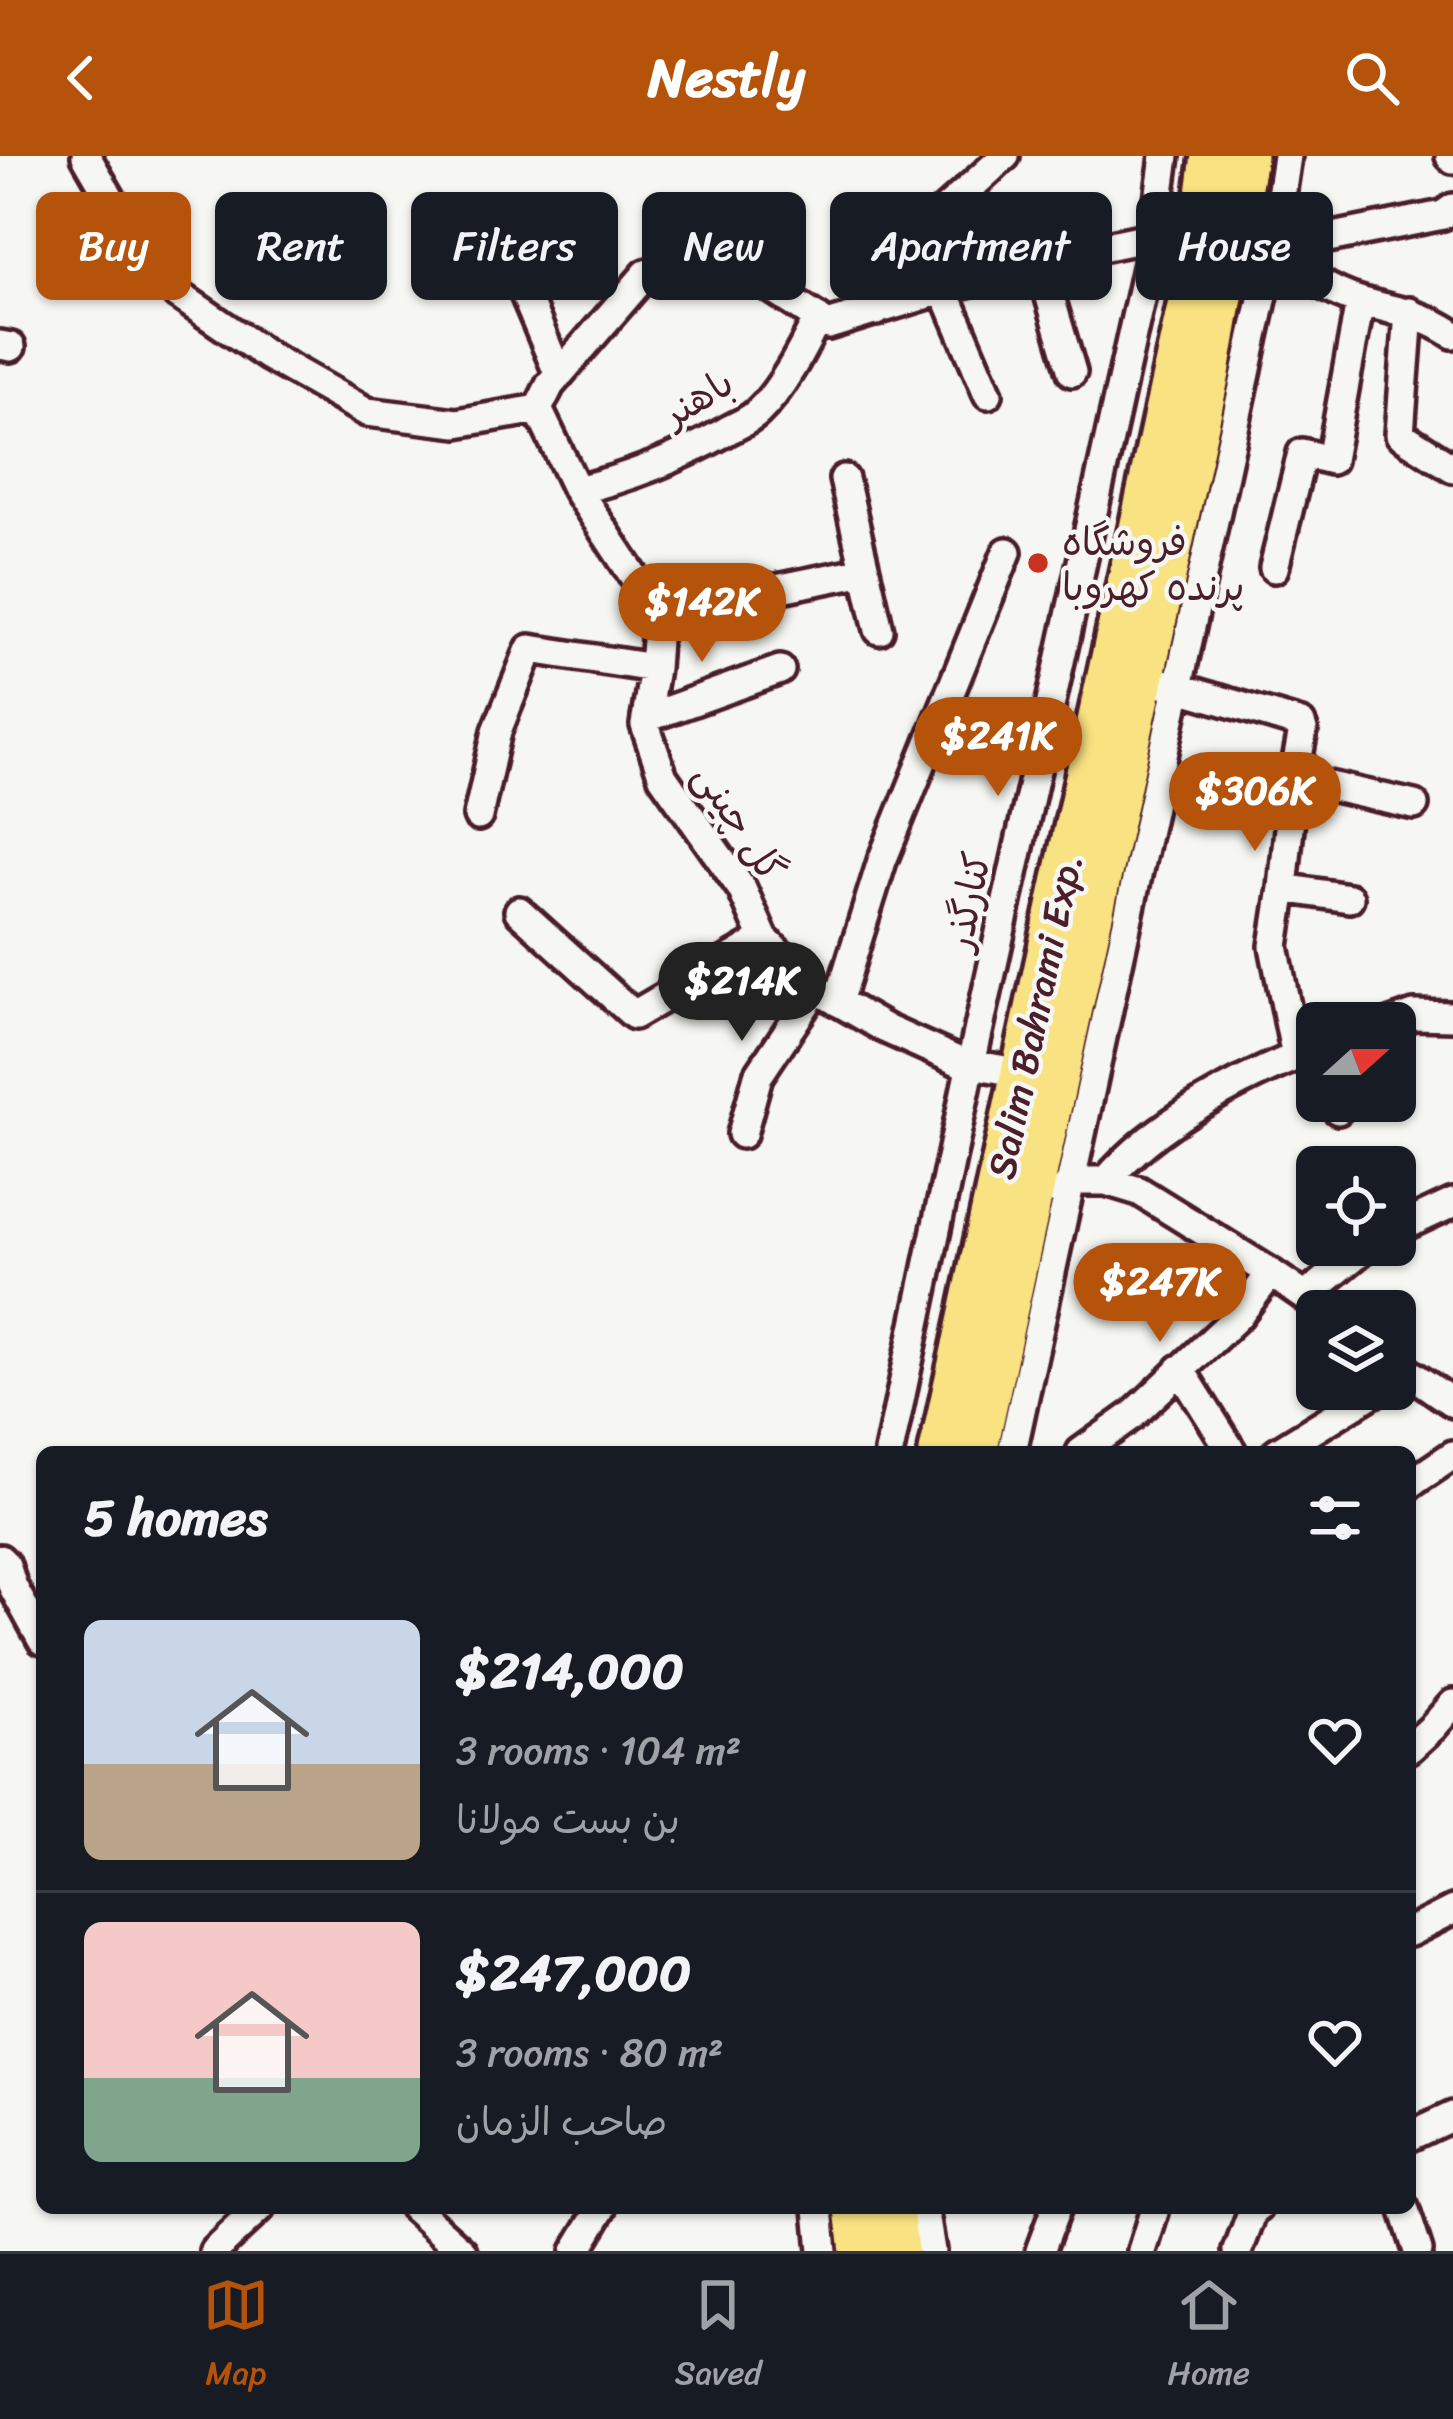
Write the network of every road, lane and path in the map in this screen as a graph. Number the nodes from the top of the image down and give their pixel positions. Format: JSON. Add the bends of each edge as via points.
{"nodes":[{"id":1,"x":86,"y":156,"type":"edge"},
{"id":2,"x":1005,"y":156,"type":"edge"},
{"id":3,"x":1165,"y":156,"type":"edge"},
{"id":4,"x":1211,"y":156,"type":"edge"},
{"id":5,"x":1247,"y":156,"type":"edge"},
{"id":6,"x":1286,"y":156,"type":"edge"},
{"id":7,"x":1160,"y":192,"type":"edge"},
{"id":8,"x":1206,"y":192,"type":"edge"},
{"id":9,"x":1281,"y":192,"type":"edge"},
{"id":10,"x":1453,"y":208,"type":"edge"},
{"id":11,"x":1333,"y":237,"type":"edge"},
{"id":12,"x":1333,"y":289,"type":"edge"},
{"id":13,"x":527,"y":300,"type":"edge"},
{"id":14,"x":912,"y":300,"type":"edge"},
{"id":15,"x":948,"y":300,"type":"edge"},
{"id":16,"x":1051,"y":300,"type":"edge"},
{"id":17,"x":1140,"y":300,"type":"edge"},
{"id":18,"x":1186,"y":300,"type":"edge"},
{"id":19,"x":1256,"y":300,"type":"edge"},
{"id":20,"x":1360,"y":302,"type":"junction"},
{"id":21,"x":877,"y":311,"type":"junction"},
{"id":22,"x":1409,"y":312,"type":"junction"},
{"id":23,"x":818,"y":318,"type":"junction"},
{"id":24,"x":1453,"y":334,"type":"edge"},
{"id":25,"x":1072,"y":372,"type":"dead end"},
{"id":26,"x":559,"y":375,"type":"junction"},
{"id":27,"x":1227,"y":380,"type":"junction"},
{"id":28,"x":988,"y":394,"type":"dead end"},
{"id":29,"x":538,"y":409,"type":"junction"},
{"id":30,"x":1453,"y":468,"type":"edge"},
{"id":31,"x":844,"y":479,"type":"dead end"},
{"id":32,"x":577,"y":490,"type":"junction"},
{"id":33,"x":1007,"y":552,"type":"dead end"},
{"id":34,"x":1274,"y":568,"type":"dead end"},
{"id":35,"x":866,"y":571,"type":"junction"},
{"id":36,"x":658,"y":613,"type":"junction"},
{"id":37,"x":879,"y":630,"type":"dead end"},
{"id":38,"x":654,"y":668,"type":"junction"},
{"id":39,"x":780,"y":670,"type":"dead end"},
{"id":40,"x":1161,"y":682,"type":"junction"},
{"id":41,"x":646,"y":718,"type":"junction"},
{"id":42,"x":1294,"y":778,"type":"junction"},
{"id":43,"x":1414,"y":805,"type":"dead end"},
{"id":44,"x":478,"y":816,"type":"dead end"},
{"id":45,"x":1283,"y":888,"type":"junction"},
{"id":46,"x":1349,"y":898,"type":"dead end"},
{"id":47,"x":519,"y":911,"type":"dead end"},
{"id":48,"x":764,"y":939,"type":"junction"},
{"id":49,"x":827,"y":995,"type":"junction"},
{"id":50,"x":1074,"y":1006,"type":"junction"},
{"id":51,"x":1416,"y":1015,"type":"edge"},
{"id":52,"x":1453,"y":1016,"type":"edge"},
{"id":53,"x":1296,"y":1017,"type":"edge"},
{"id":54,"x":1296,"y":1057,"type":"edge"},
{"id":55,"x":1096,"y":1062,"type":"junction"},
{"id":56,"x":971,"y":1064,"type":"junction"},
{"id":57,"x":1022,"y":1073,"type":"junction"},
{"id":58,"x":742,"y":1134,"type":"dead end"},
{"id":59,"x":1070,"y":1181,"type":"junction"},
{"id":60,"x":1106,"y":1181,"type":"junction"},
{"id":61,"x":1453,"y":1203,"type":"edge"},
{"id":62,"x":1416,"y":1220,"type":"edge"},
{"id":63,"x":1020,"y":1256,"type":"junction"},
{"id":64,"x":1349,"y":1266,"type":"edge"},
{"id":65,"x":1271,"y":1273,"type":"junction"},
{"id":66,"x":1296,"y":1290,"type":"edge"},
{"id":67,"x":1328,"y":1290,"type":"edge"},
{"id":68,"x":1180,"y":1369,"type":"junction"},
{"id":69,"x":1345,"y":1410,"type":"edge"},
{"id":70,"x":890,"y":1446,"type":"edge"},
{"id":71,"x":940,"y":1446,"type":"edge"},
{"id":72,"x":978,"y":1446,"type":"edge"},
{"id":73,"x":1013,"y":1446,"type":"edge"},
{"id":74,"x":1100,"y":1446,"type":"edge"},
{"id":75,"x":1228,"y":1446,"type":"edge"},
{"id":76,"x":1287,"y":1446,"type":"edge"},
{"id":77,"x":1453,"y":1455,"type":"edge"},
{"id":78,"x":1416,"y":1480,"type":"edge"},
{"id":79,"x":0,"y":1558,"type":"edge"},
{"id":80,"x":36,"y":1630,"type":"edge"},
{"id":81,"x":1453,"y":1704,"type":"edge"},
{"id":82,"x":1416,"y":1743,"type":"edge"},
{"id":83,"x":1450,"y":1923,"type":"edge"},
{"id":84,"x":1416,"y":1931,"type":"edge"},
{"id":85,"x":1453,"y":2116,"type":"edge"},
{"id":86,"x":1416,"y":2133,"type":"edge"},
{"id":87,"x":254,"y":2214,"type":"edge"},
{"id":88,"x":421,"y":2214,"type":"edge"},
{"id":89,"x":598,"y":2214,"type":"edge"},
{"id":90,"x":820,"y":2214,"type":"edge"},
{"id":91,"x":856,"y":2214,"type":"edge"},
{"id":92,"x":894,"y":2214,"type":"edge"},
{"id":93,"x":924,"y":2214,"type":"edge"},
{"id":94,"x":1054,"y":2214,"type":"edge"},
{"id":95,"x":1153,"y":2214,"type":"edge"},
{"id":96,"x":1252,"y":2214,"type":"edge"},
{"id":97,"x":1406,"y":2214,"type":"edge"},
{"id":98,"x":214,"y":2251,"type":"edge"},
{"id":99,"x":462,"y":2251,"type":"edge"},
{"id":100,"x":576,"y":2251,"type":"edge"},
{"id":101,"x":823,"y":2251,"type":"edge"},
{"id":102,"x":860,"y":2251,"type":"edge"},
{"id":103,"x":898,"y":2251,"type":"edge"},
{"id":104,"x":931,"y":2251,"type":"edge"},
{"id":105,"x":1040,"y":2251,"type":"edge"},
{"id":106,"x":1142,"y":2251,"type":"edge"},
{"id":107,"x":1238,"y":2251,"type":"edge"},
{"id":108,"x":1418,"y":2251,"type":"edge"}],
"edges":[{"from":1,"to":29,"type":"street","via":[[177,294],[367,412],[457,423]]},
{"from":2,"to":21,"type":"street","via":[[903,248]]},
{"from":3,"to":7,"type":"street","name":"کنارگذر"},
{"from":4,"to":8,"type":"highway","name":"Salim Bahrami Exp."},
{"from":5,"to":27,"type":"highway","name":"Salim Bahrami Exp."},
{"from":6,"to":9,"type":"street"},
{"from":10,"to":11,"type":"street"},
{"from":12,"to":20,"type":"street"},
{"from":13,"to":26,"type":"street"},
{"from":14,"to":21,"type":"street"},
{"from":15,"to":28,"type":"street"},
{"from":16,"to":25,"type":"street"},
{"from":17,"to":56,"type":"street","name":"کنارگذر"},
{"from":18,"to":57,"type":"highway","name":"Salim Bahrami Exp."},
{"from":19,"to":27,"type":"street"},
{"from":20,"to":22,"type":"street"},
{"from":20,"to":34,"type":"street","via":[[1331,460],[1302,453]]},
{"from":21,"to":23,"type":"street","via":[[828,325]]},
{"from":22,"to":24,"type":"street"},
{"from":22,"to":30,"type":"street","via":[[1400,434]]},
{"from":23,"to":26,"type":"street","via":[[716,252],[646,274]]},
{"from":23,"to":32,"type":"street","name":"باهنر","via":[[756,414],[656,465]]},
{"from":26,"to":29,"type":"street"},
{"from":27,"to":40,"type":"highway","name":"Salim Bahrami Exp."},
{"from":29,"to":32,"type":"street"},
{"from":31,"to":35,"type":"street"},
{"from":32,"to":36,"type":"street"},
{"from":33,"to":49,"type":"street"},
{"from":35,"to":36,"type":"street"},
{"from":35,"to":37,"type":"street"},
{"from":36,"to":38,"type":"street","name":"گل چینی"},
{"from":38,"to":41,"type":"street","name":"گل چینی"},
{"from":38,"to":44,"type":"street","via":[[530,649],[497,731]]},
{"from":39,"to":41,"type":"street"},
{"from":40,"to":42,"type":"street","via":[[1301,724]]},
{"from":40,"to":50,"type":"highway","name":"Salim Bahrami Exp."},
{"from":40,"to":55,"type":"street"},
{"from":41,"to":48,"type":"street","name":"گل چینی","via":[[663,777],[742,889]]},
{"from":42,"to":43,"type":"street"},
{"from":42,"to":45,"type":"street"},
{"from":45,"to":46,"type":"street"},
{"from":45,"to":53,"type":"street","via":[[1274,946]]},
{"from":47,"to":48,"type":"street","via":[[634,1016]]},
{"from":48,"to":49,"type":"street"},
{"from":49,"to":56,"type":"street"},
{"from":49,"to":58,"type":"street","via":[[758,1076]]},
{"from":50,"to":55,"type":"street"},
{"from":50,"to":63,"type":"highway","name":"Salim Bahrami Exp."},
{"from":51,"to":52,"type":"street"},
{"from":54,"to":60,"type":"street","via":[[1162,1129]]},
{"from":55,"to":59,"type":"street"},
{"from":56,"to":57,"type":"street"},
{"from":56,"to":70,"type":"street","name":"کنارگذر"},
{"from":57,"to":71,"type":"highway","name":"Salim Bahrami Exp."},
{"from":59,"to":60,"type":"street"},
{"from":59,"to":63,"type":"street"},
{"from":59,"to":73,"type":"street"},
{"from":60,"to":65,"type":"street","via":[[1139,1191]]},
{"from":61,"to":62,"type":"street"},
{"from":63,"to":72,"type":"highway","name":"Salim Bahrami Exp."},
{"from":64,"to":67,"type":"street"},
{"from":65,"to":66,"type":"street"},
{"from":65,"to":68,"type":"street"},
{"from":68,"to":74,"type":"street"},
{"from":68,"to":75,"type":"street"},
{"from":69,"to":76,"type":"street"},
{"from":77,"to":78,"type":"street"},
{"from":79,"to":80,"type":"street"},
{"from":81,"to":82,"type":"street"},
{"from":83,"to":84,"type":"street"},
{"from":85,"to":86,"type":"street"},
{"from":87,"to":98,"type":"street"},
{"from":88,"to":99,"type":"street"},
{"from":89,"to":100,"type":"street"},
{"from":90,"to":101,"type":"street"},
{"from":91,"to":102,"type":"highway"},
{"from":92,"to":103,"type":"highway"},
{"from":93,"to":104,"type":"street"},
{"from":94,"to":105,"type":"street"},
{"from":95,"to":106,"type":"street"},
{"from":96,"to":107,"type":"street"},
{"from":97,"to":108,"type":"street"}]}
